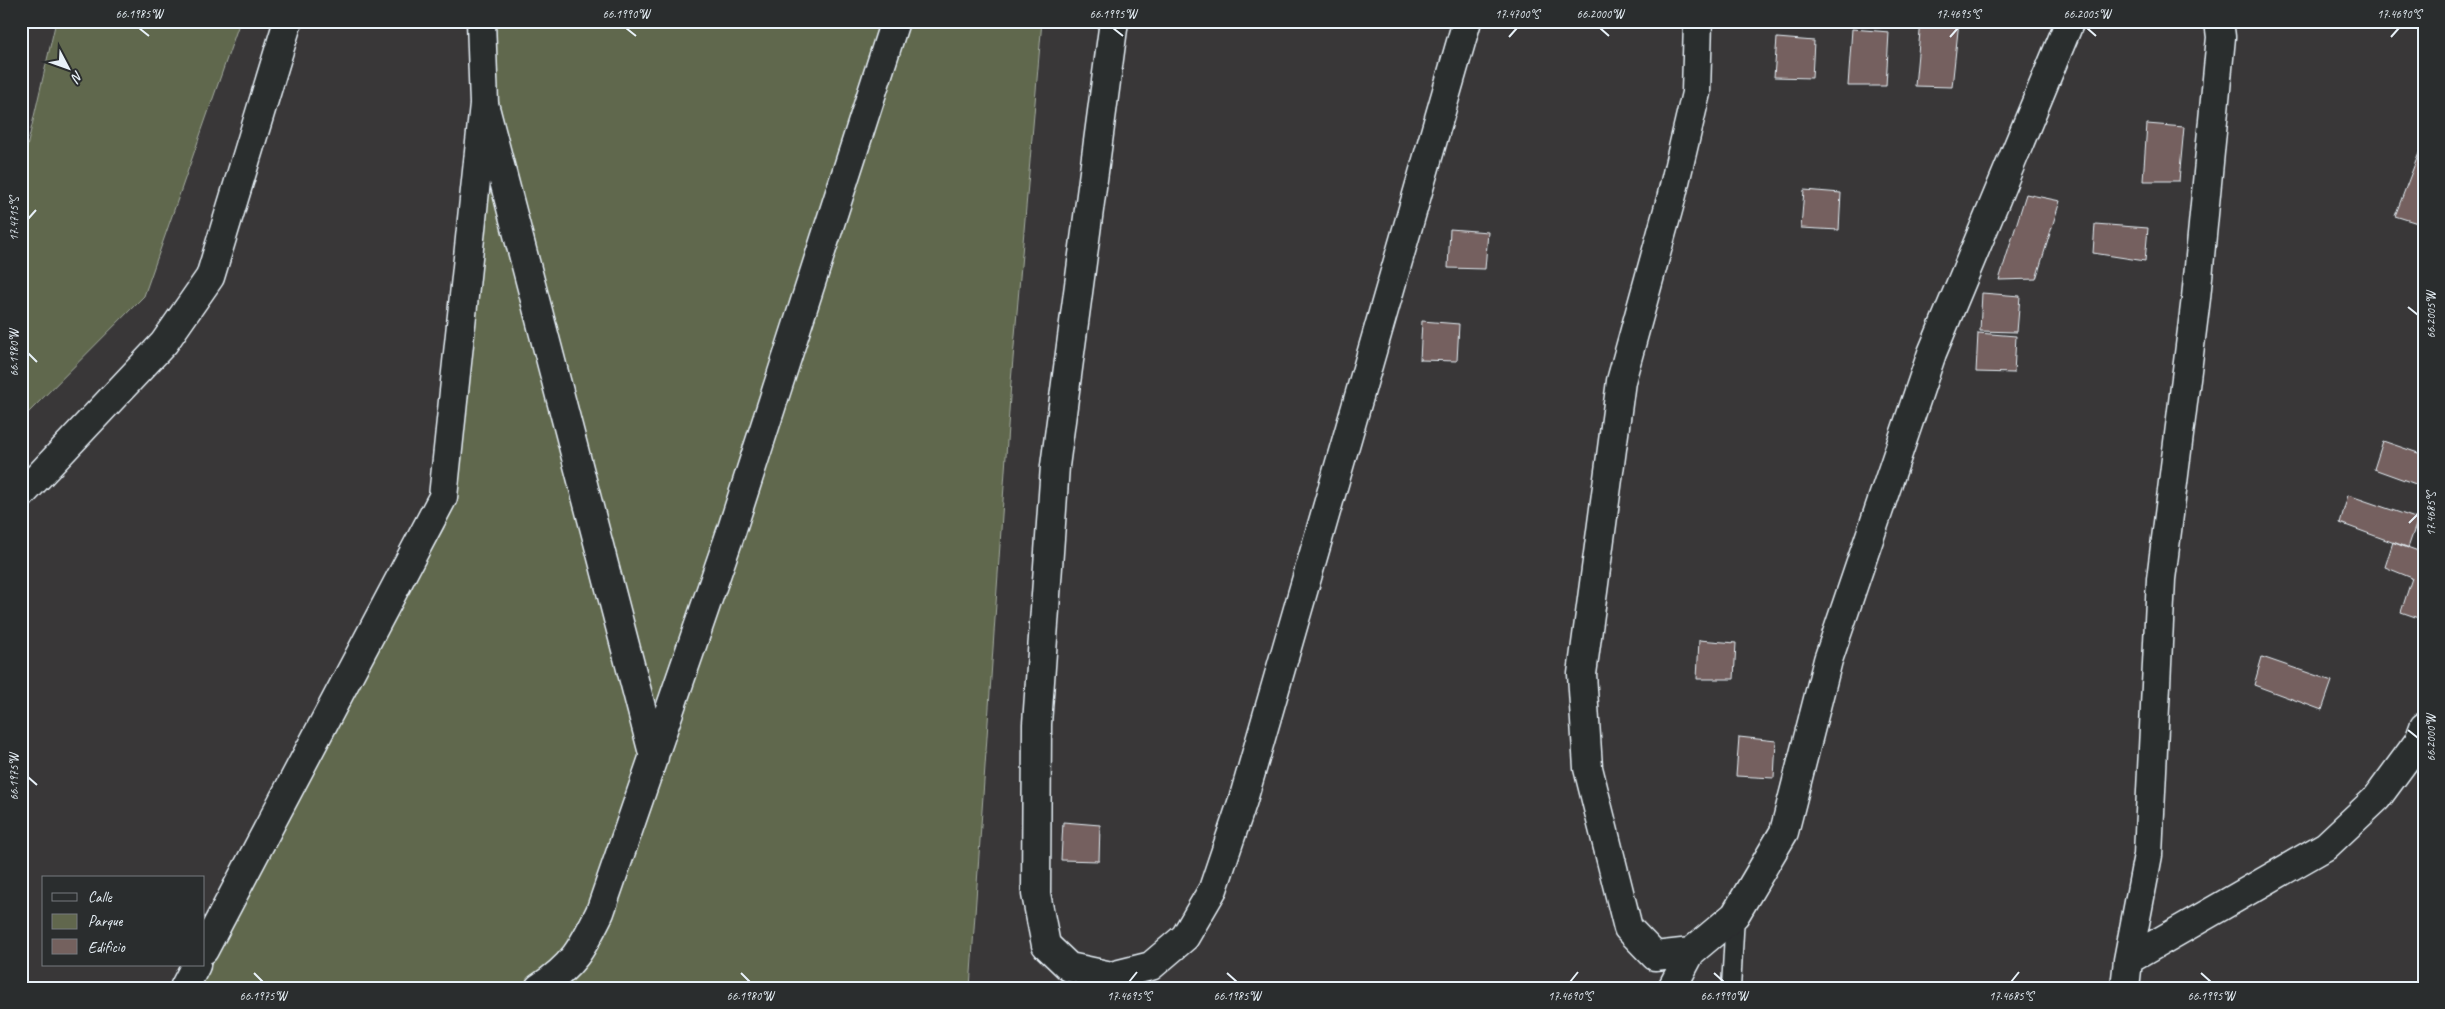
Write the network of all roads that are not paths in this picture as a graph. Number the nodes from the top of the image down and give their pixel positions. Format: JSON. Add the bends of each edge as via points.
{"nodes":[{"id":1,"x":288,"y":21,"type":"edge"},
{"id":2,"x":480,"y":21,"type":"edge"},
{"id":3,"x":895,"y":21,"type":"edge"},
{"id":4,"x":1114,"y":21,"type":"edge"},
{"id":5,"x":1467,"y":21,"type":"edge"},
{"id":6,"x":1698,"y":21,"type":"edge"},
{"id":7,"x":2070,"y":21,"type":"edge"},
{"id":8,"x":2219,"y":21,"type":"edge"},
{"id":9,"x":484,"y":104,"type":"junction"},
{"id":10,"x":21,"y":495,"type":"edge"},
{"id":11,"x":2424,"y":727,"type":"edge"},
{"id":12,"x":654,"y":757,"type":"junction"},
{"id":13,"x":1735,"y":915,"type":"junction"},
{"id":14,"x":205,"y":948,"type":"edge"},
{"id":15,"x":1691,"y":952,"type":"junction"},
{"id":16,"x":2128,"y":960,"type":"junction"},
{"id":17,"x":195,"y":966,"type":"edge"},
{"id":18,"x":184,"y":988,"type":"edge"},
{"id":19,"x":539,"y":988,"type":"edge"},
{"id":20,"x":1672,"y":988,"type":"edge"},
{"id":21,"x":1731,"y":988,"type":"edge"},
{"id":22,"x":2125,"y":988,"type":"edge"}],
"edges":[{"from":1,"to":10,"type":"street","via":[[210,277],[164,343]]},
{"from":2,"to":9,"type":"street"},
{"from":3,"to":12,"type":"street","via":[[734,523]]},
{"from":4,"to":5,"type":"street","via":[[1055,466],[1036,724],[1036,894],[1046,946],[1069,967],[1111,976],[1152,966],[1185,937],[1213,889],[1243,800]]},
{"from":6,"to":15,"type":"street","via":[[1696,92],[1671,200],[1620,382],[1582,674],[1588,768],[1628,928],[1656,956]]},
{"from":7,"to":13,"type":"street","via":[[1932,353],[1828,660],[1784,832]]},
{"from":8,"to":16,"type":"street","via":[[2196,298],[2161,579],[2148,855]]},
{"from":9,"to":12,"type":"street"},
{"from":9,"to":14,"type":"street","via":[[443,497]]},
{"from":11,"to":16,"type":"street","via":[[2418,741],[2377,798],[2326,846]]},
{"from":12,"to":19,"type":"street","via":[[600,912],[580,952],[555,978]]},
{"from":13,"to":15,"type":"street"},
{"from":13,"to":21,"type":"lane"},
{"from":15,"to":20,"type":"street"},
{"from":16,"to":22,"type":"street"},
{"from":17,"to":18,"type":"street"}]}
